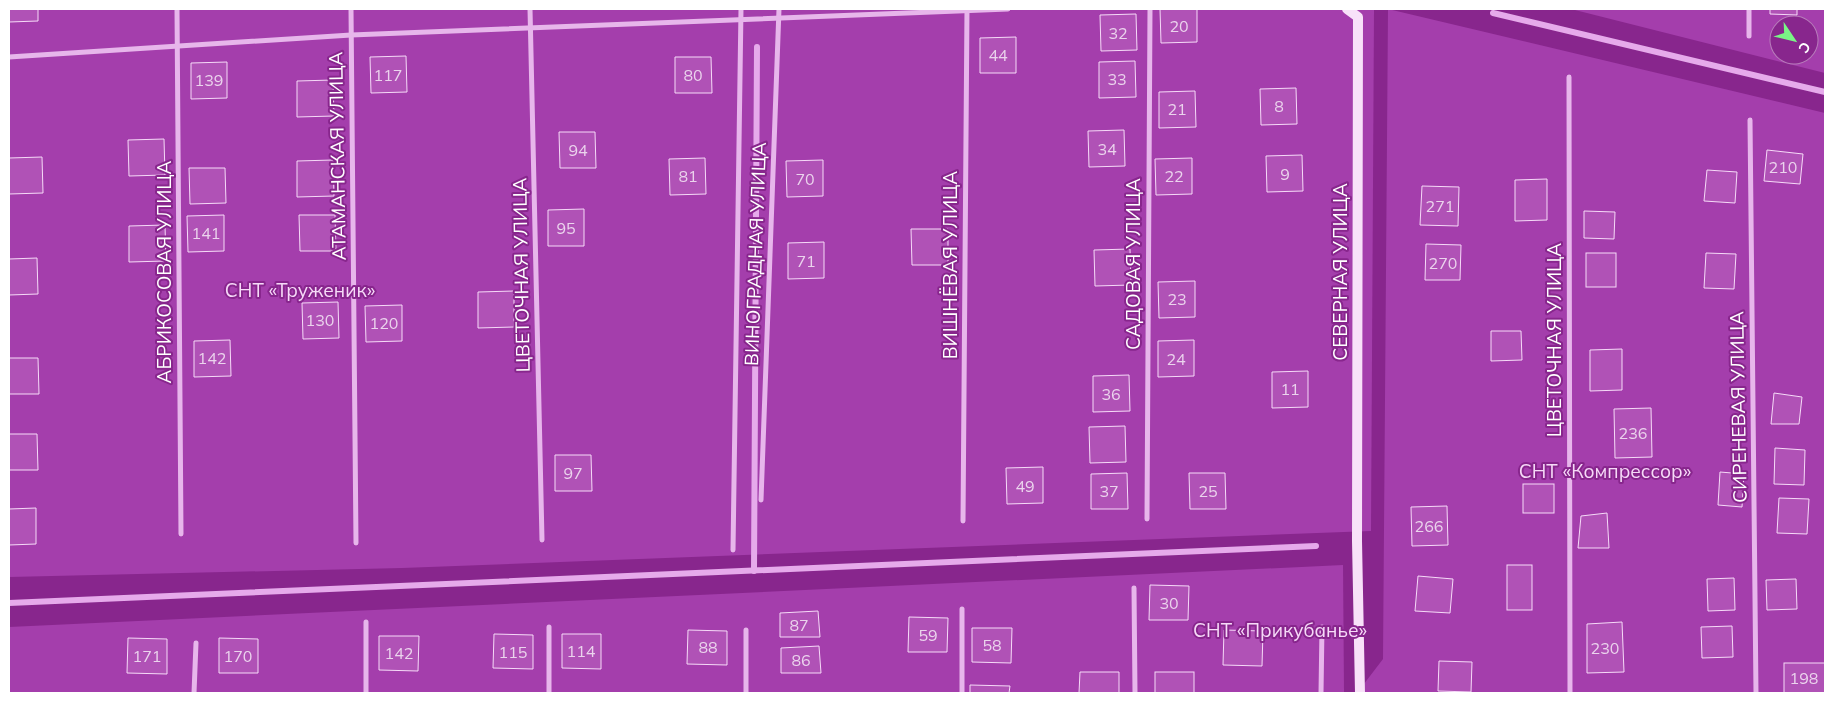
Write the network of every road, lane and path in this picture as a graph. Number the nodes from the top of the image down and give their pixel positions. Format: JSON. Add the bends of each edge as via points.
{"nodes":[{"id":1,"x":177,"y":9,"type":"edge"},
{"id":2,"x":351,"y":9,"type":"edge"},
{"id":3,"x":530,"y":9,"type":"edge"},
{"id":4,"x":741,"y":9,"type":"edge"},
{"id":5,"x":779,"y":9,"type":"edge"},
{"id":6,"x":1008,"y":9,"type":"edge"},
{"id":7,"x":1150,"y":9,"type":"edge"},
{"id":8,"x":1347,"y":9,"type":"edge"},
{"id":9,"x":1749,"y":9,"type":"edge"},
{"id":10,"x":967,"y":10,"type":"edge"},
{"id":11,"x":779,"y":17,"type":"junction"},
{"id":12,"x":741,"y":19,"type":"junction"},
{"id":13,"x":530,"y":29,"type":"junction"},
{"id":14,"x":351,"y":36,"type":"junction"},
{"id":15,"x":1749,"y":36,"type":"dead end"},
{"id":16,"x":178,"y":48,"type":"junction"},
{"id":17,"x":9,"y":58,"type":"edge"},
{"id":18,"x":1569,"y":77,"type":"dead end"},
{"id":19,"x":1750,"y":120,"type":"dead end"},
{"id":20,"x":761,"y":500,"type":"dead end"},
{"id":21,"x":1147,"y":519,"type":"dead end"},
{"id":22,"x":963,"y":521,"type":"dead end"},
{"id":23,"x":181,"y":534,"type":"dead end"},
{"id":24,"x":542,"y":540,"type":"dead end"},
{"id":25,"x":356,"y":543,"type":"dead end"},
{"id":26,"x":733,"y":550,"type":"dead end"},
{"id":27,"x":1134,"y":588,"type":"dead end"},
{"id":28,"x":962,"y":609,"type":"dead end"},
{"id":29,"x":366,"y":622,"type":"dead end"},
{"id":30,"x":549,"y":627,"type":"dead end"},
{"id":31,"x":1322,"y":627,"type":"dead end"},
{"id":32,"x":746,"y":630,"type":"dead end"},
{"id":33,"x":196,"y":643,"type":"dead end"},
{"id":34,"x":194,"y":693,"type":"edge"},
{"id":35,"x":366,"y":693,"type":"edge"},
{"id":36,"x":549,"y":693,"type":"edge"},
{"id":37,"x":746,"y":693,"type":"edge"},
{"id":38,"x":962,"y":693,"type":"edge"},
{"id":39,"x":1135,"y":693,"type":"edge"},
{"id":40,"x":1321,"y":693,"type":"edge"},
{"id":41,"x":1360,"y":693,"type":"edge"},
{"id":42,"x":1570,"y":693,"type":"edge"},
{"id":43,"x":1756,"y":693,"type":"edge"}],
"edges":[{"from":1,"to":16,"type":"street","name":"АБРИКОСОВАЯ УЛИЦА"},
{"from":2,"to":14,"type":"street","name":"АТАМАНСКАЯ УЛИЦА"},
{"from":3,"to":13,"type":"street","name":"ЦВЕТОЧНАЯ УЛИЦА"},
{"from":4,"to":12,"type":"street"},
{"from":5,"to":11,"type":"street","name":"ВИНОГРАДНАЯ УЛИЦА"},
{"from":6,"to":10,"type":"street"},
{"from":7,"to":21,"type":"street","name":"САДОВАЯ УЛИЦА"},
{"from":8,"to":41,"type":"street","name":"СЕВЕРНАЯ УЛИЦА","via":[[1358,17],[1357,541]]},
{"from":9,"to":15,"type":"street"},
{"from":10,"to":11,"type":"street"},
{"from":10,"to":22,"type":"street","name":"ВИШНЁВАЯ УЛИЦА"},
{"from":11,"to":12,"type":"street"},
{"from":11,"to":20,"type":"street","name":"ВИНОГРАДНАЯ УЛИЦА"},
{"from":12,"to":13,"type":"street"},
{"from":12,"to":26,"type":"street"},
{"from":13,"to":14,"type":"street"},
{"from":13,"to":24,"type":"street","name":"ЦВЕТОЧНАЯ УЛИЦА"},
{"from":14,"to":16,"type":"street"},
{"from":14,"to":25,"type":"street","name":"АТАМАНСКАЯ УЛИЦА"},
{"from":16,"to":17,"type":"street"},
{"from":16,"to":23,"type":"street","name":"АБРИКОСОВАЯ УЛИЦА"},
{"from":18,"to":42,"type":"street","name":"ЦВЕТОЧНАЯ УЛИЦА"},
{"from":19,"to":43,"type":"street","name":"СИРЕНЕВАЯ УЛИЦА"},
{"from":27,"to":39,"type":"street"},
{"from":28,"to":38,"type":"street"},
{"from":29,"to":35,"type":"street"},
{"from":30,"to":36,"type":"street"},
{"from":31,"to":40,"type":"street"},
{"from":32,"to":37,"type":"street"},
{"from":33,"to":34,"type":"street"}]}
